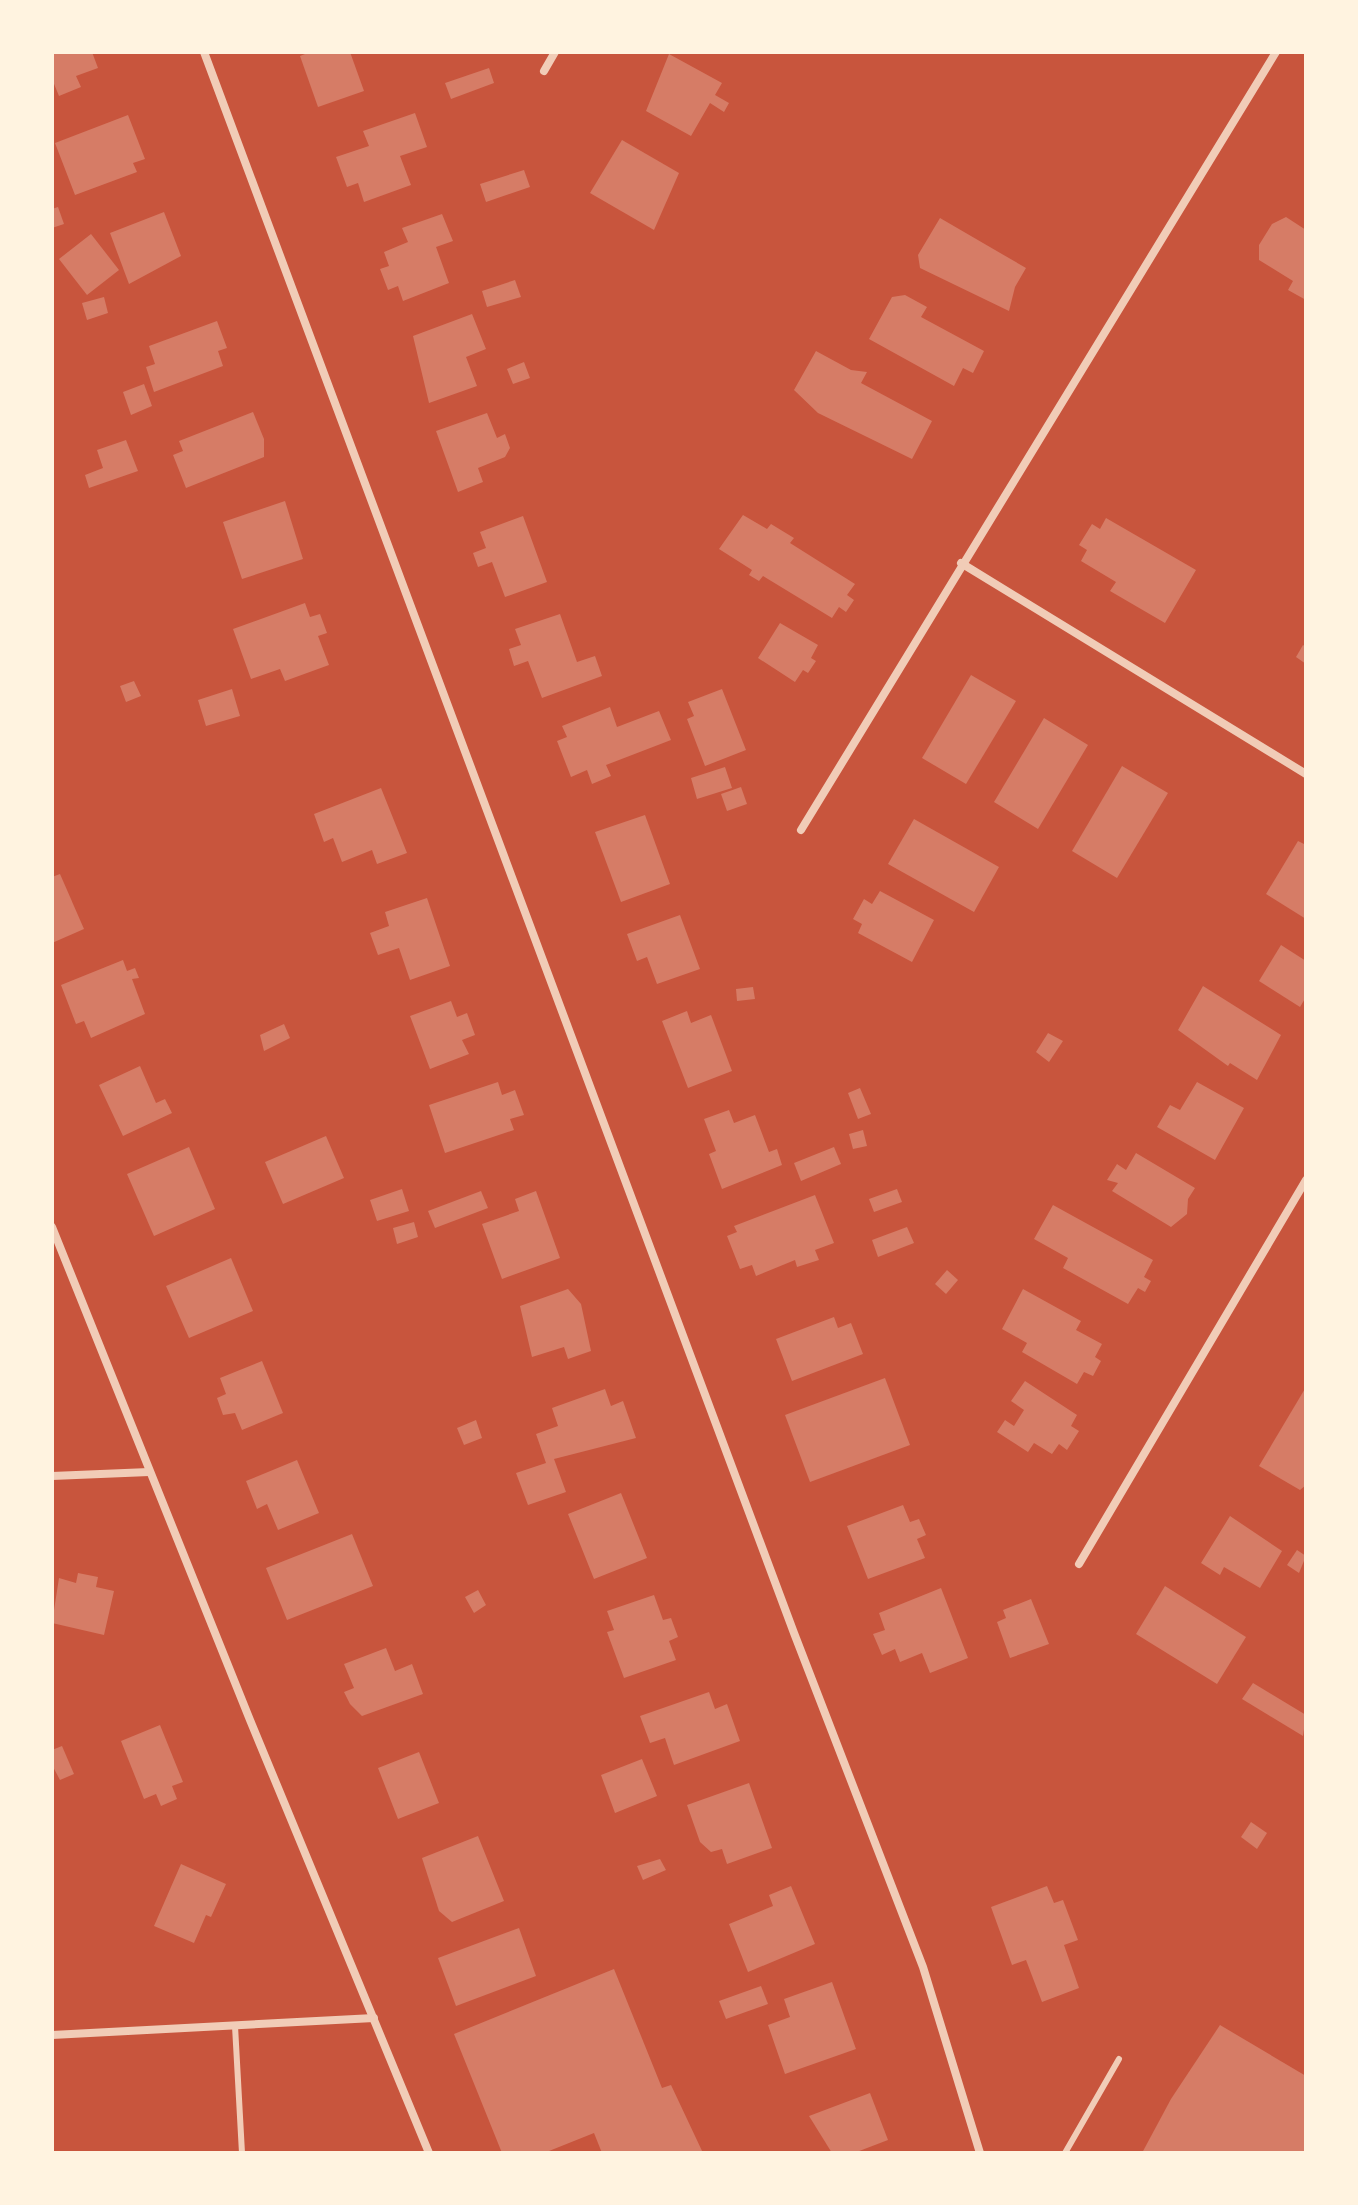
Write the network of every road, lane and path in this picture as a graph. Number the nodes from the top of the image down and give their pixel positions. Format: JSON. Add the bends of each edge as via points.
{"nodes":[{"id":1,"x":204,"y":52,"type":"edge"},
{"id":2,"x":555,"y":52,"type":"edge"},
{"id":3,"x":1276,"y":52,"type":"edge"},
{"id":4,"x":544,"y":71,"type":"dead end"},
{"id":5,"x":961,"y":563,"type":"junction"},
{"id":6,"x":1306,"y":774,"type":"edge"},
{"id":7,"x":801,"y":830,"type":"dead end"},
{"id":8,"x":1306,"y":1180,"type":"edge"},
{"id":9,"x":52,"y":1227,"type":"edge"},
{"id":10,"x":149,"y":1472,"type":"junction"},
{"id":11,"x":52,"y":1476,"type":"edge"},
{"id":12,"x":1079,"y":1564,"type":"dead end"},
{"id":13,"x":374,"y":2018,"type":"junction"},
{"id":14,"x":235,"y":2026,"type":"junction"},
{"id":15,"x":52,"y":2035,"type":"edge"},
{"id":16,"x":1119,"y":2059,"type":"dead end"},
{"id":17,"x":242,"y":2153,"type":"edge"},
{"id":18,"x":429,"y":2153,"type":"edge"},
{"id":19,"x":980,"y":2153,"type":"edge"},
{"id":20,"x":1065,"y":2153,"type":"edge"}],
"edges":[{"from":1,"to":19,"type":"street","via":[[923,1967]]},
{"from":2,"to":4,"type":"street"},
{"from":3,"to":5,"type":"street"},
{"from":5,"to":6,"type":"street"},
{"from":5,"to":7,"type":"street"},
{"from":8,"to":12,"type":"street"},
{"from":9,"to":10,"type":"street"},
{"from":10,"to":11,"type":"street"},
{"from":10,"to":13,"type":"street"},
{"from":13,"to":14,"type":"street"},
{"from":13,"to":18,"type":"street"},
{"from":14,"to":15,"type":"street"},
{"from":14,"to":17,"type":"lane"},
{"from":16,"to":20,"type":"lane"}]}
